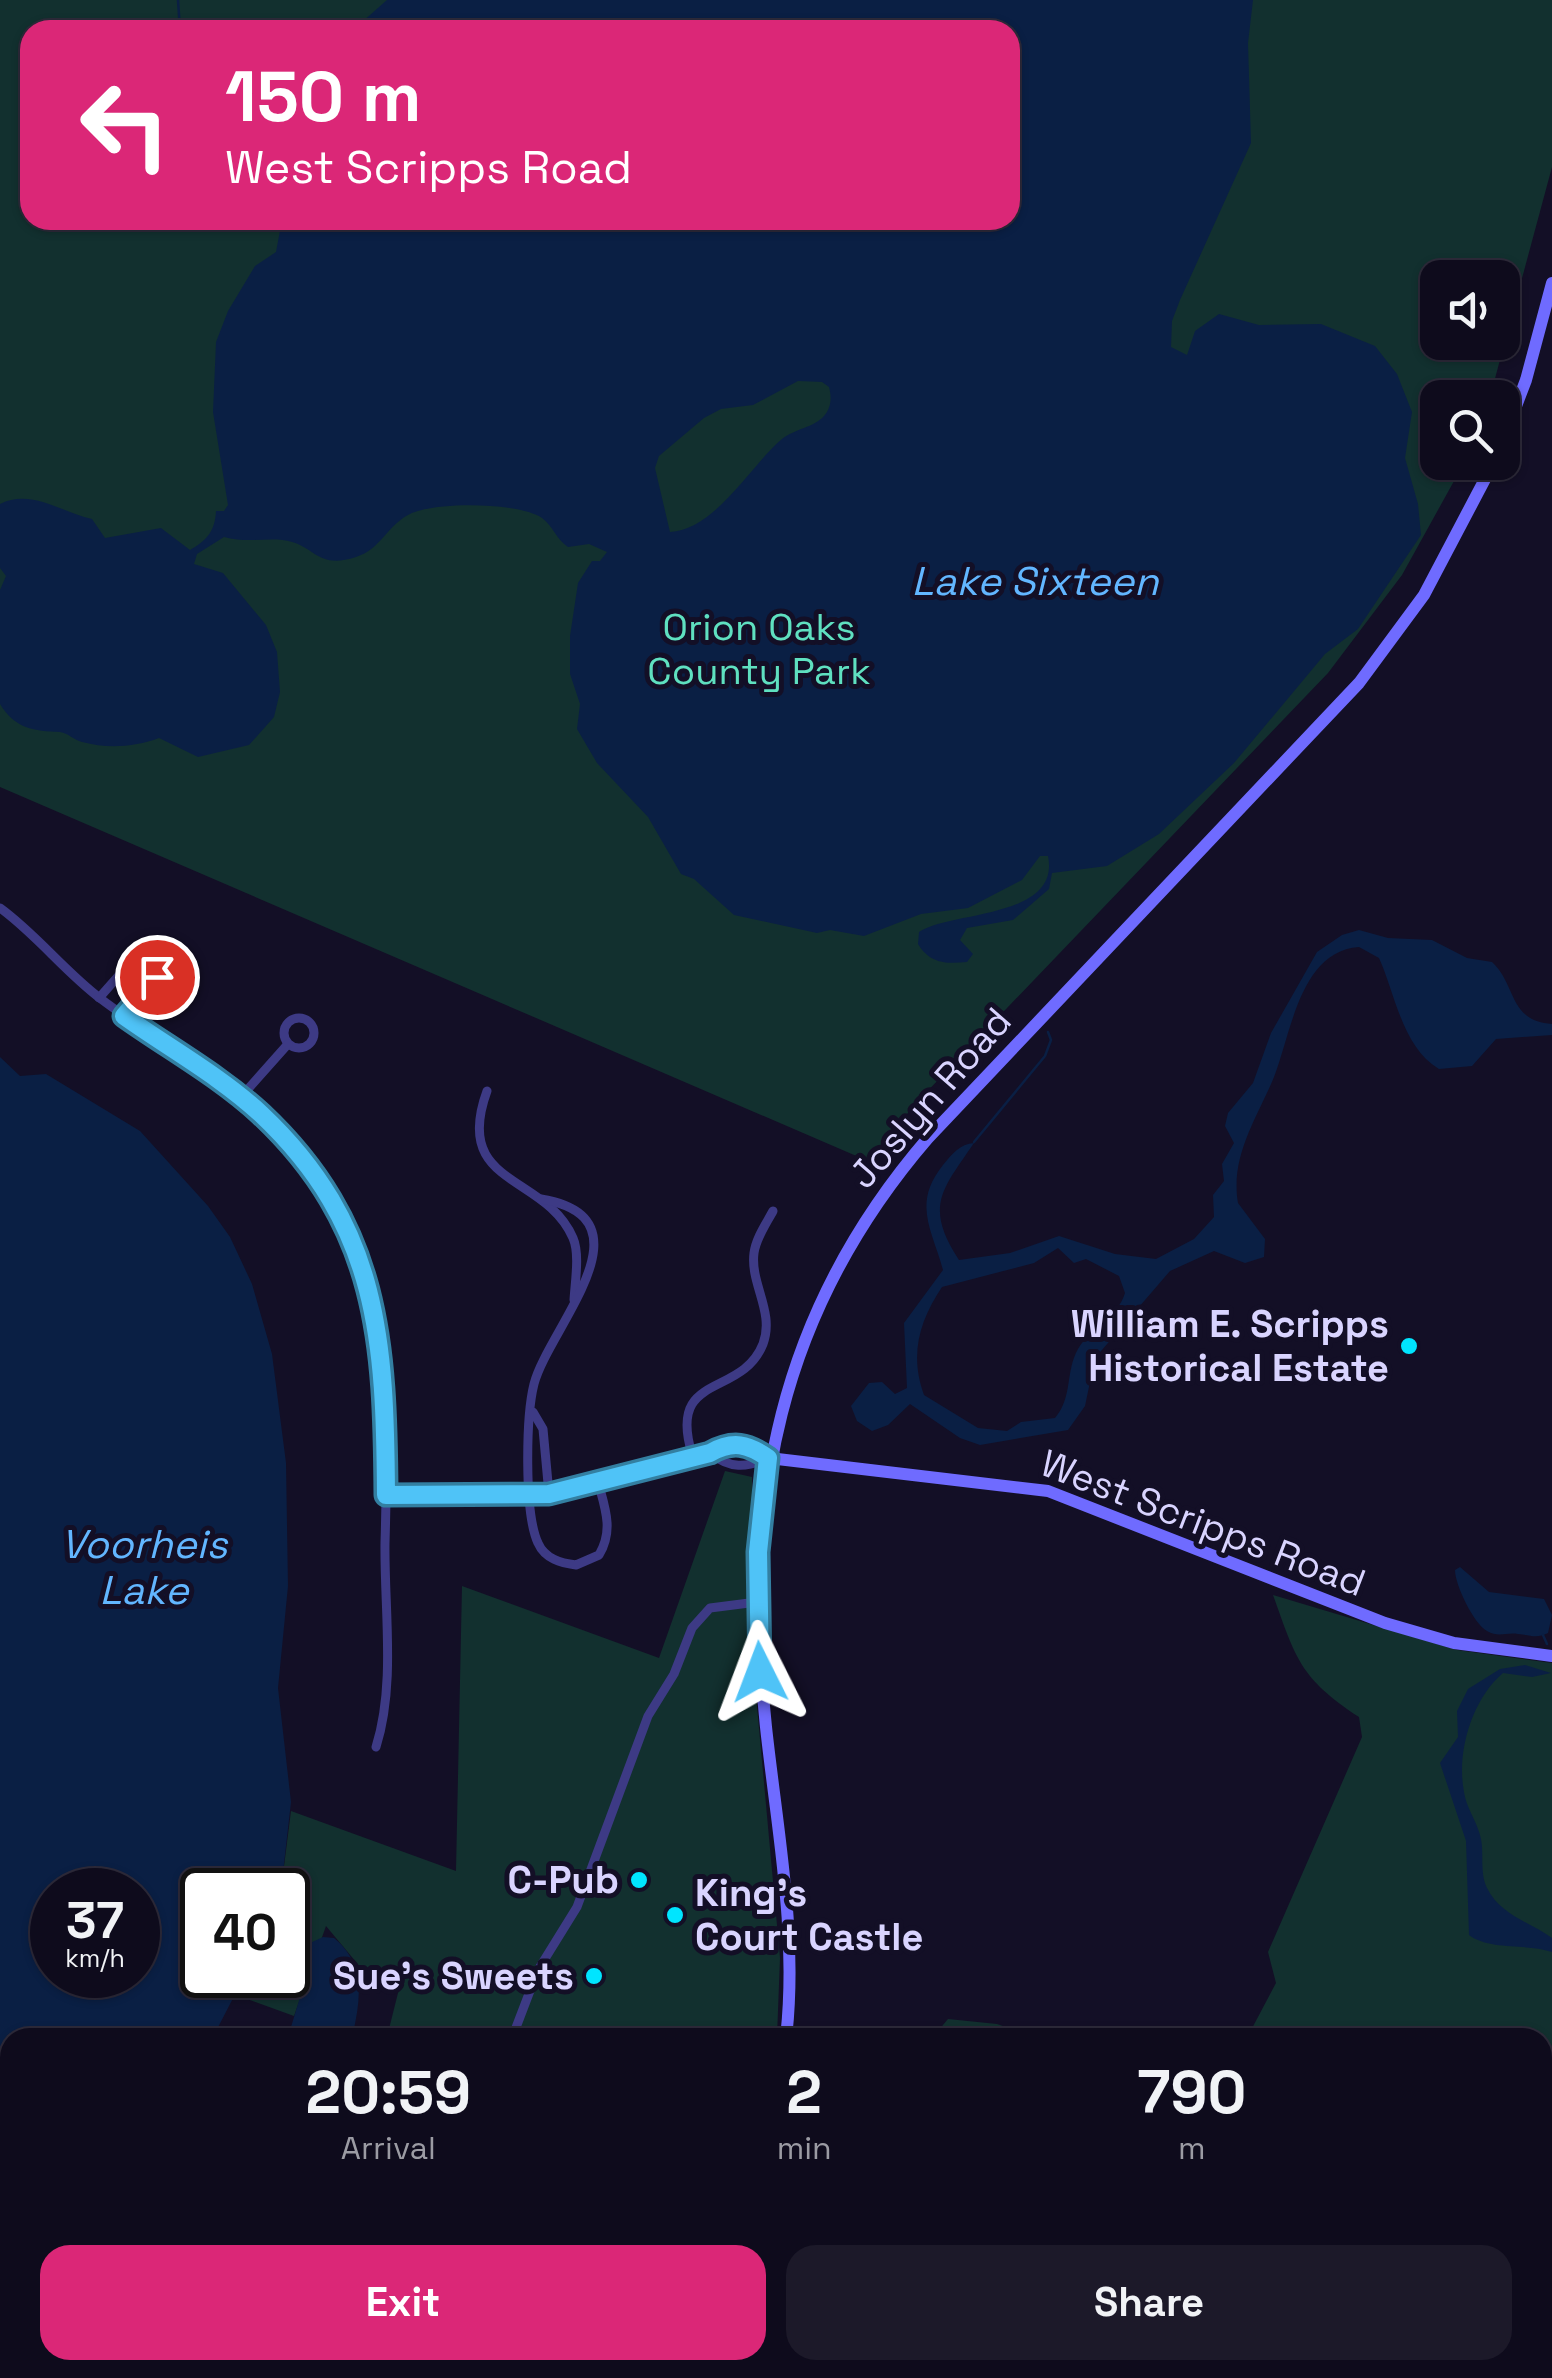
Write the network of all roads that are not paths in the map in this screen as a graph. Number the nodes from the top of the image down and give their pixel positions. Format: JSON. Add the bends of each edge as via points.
{"nodes":[{"id":1,"x":1552,"y":284,"type":"edge"},
{"id":2,"x":1520,"y":396,"type":"edge"},
{"id":3,"x":1485,"y":480,"type":"edge"},
{"id":4,"x":0,"y":908,"type":"edge"},
{"id":5,"x":99,"y":998,"type":"junction"},
{"id":6,"x":124,"y":1016,"type":"junction"},
{"id":7,"x":288,"y":1044,"type":"dead end"},
{"id":8,"x":487,"y":1091,"type":"dead end"},
{"id":9,"x":241,"y":1097,"type":"junction"},
{"id":10,"x":541,"y":1199,"type":"junction"},
{"id":11,"x":773,"y":1211,"type":"dead end"},
{"id":12,"x":574,"y":1304,"type":"junction"},
{"id":13,"x":533,"y":1412,"type":"junction"},
{"id":14,"x":710,"y":1453,"type":"junction"},
{"id":15,"x":692,"y":1454,"type":"junction"},
{"id":16,"x":768,"y":1458,"type":"junction"},
{"id":17,"x":598,"y":1482,"type":"junction"},
{"id":18,"x":549,"y":1494,"type":"junction"},
{"id":19,"x":386,"y":1495,"type":"junction"},
{"id":20,"x":531,"y":1496,"type":"junction"},
{"id":21,"x":757,"y":1602,"type":"junction"},
{"id":22,"x":1552,"y":1656,"type":"edge"},
{"id":23,"x":376,"y":1746,"type":"dead end"},
{"id":24,"x":516,"y":2028,"type":"edge"},
{"id":25,"x":787,"y":2028,"type":"edge"}],
"edges":[{"from":1,"to":2,"type":"street"},
{"from":3,"to":16,"type":"street","name":"Joslyn Road","via":[[1424,595],[1359,683],[888,1186],[813,1318]]},
{"from":4,"to":5,"type":"street"},
{"from":5,"to":6,"type":"street"},
{"from":5,"to":6,"type":"street","via":[[136,955],[148,948],[160,953],[157,977]]},
{"from":6,"to":9,"type":"street"},
{"from":7,"to":9,"type":"street"},
{"from":8,"to":10,"type":"street","via":[[479,1111],[488,1162]]},
{"from":9,"to":19,"type":"street","via":[[318,1182],[355,1248],[383,1351]]},
{"from":10,"to":12,"type":"street","via":[[574,1240]]},
{"from":10,"to":12,"type":"street","via":[[576,1210],[594,1236],[589,1277]]},
{"from":11,"to":15,"type":"street","via":[[754,1254],[766,1307],[763,1344],[739,1370],[694,1399],[686,1412]]},
{"from":12,"to":13,"type":"street","via":[[534,1385]]},
{"from":13,"to":18,"type":"street","via":[[543,1428]]},
{"from":13,"to":20,"type":"street","via":[[527,1427]]},
{"from":14,"to":15,"type":"street","name":"West Scripps Road"},
{"from":14,"to":16,"type":"street","name":"West Scripps Road","via":[[724,1464],[749,1467]]},
{"from":14,"to":16,"type":"street","name":"West Scripps Road","via":[[727,1444],[751,1446]]},
{"from":15,"to":17,"type":"street","name":"West Scripps Road"},
{"from":16,"to":21,"type":"street","name":"Joslyn Road"},
{"from":16,"to":22,"type":"street","name":"West Scripps Road","via":[[1048,1490],[1385,1622],[1454,1643]]},
{"from":17,"to":18,"type":"street","name":"West Scripps Road"},
{"from":17,"to":20,"type":"street","via":[[608,1536],[599,1555],[576,1566],[538,1544]]},
{"from":18,"to":20,"type":"street","name":"West Scripps Road"},
{"from":19,"to":20,"type":"street","name":"West Scripps Road"},
{"from":19,"to":23,"type":"street","via":[[385,1693]]},
{"from":21,"to":24,"type":"street","via":[[710,1608],[692,1628],[648,1716],[582,1894],[538,1970]]},
{"from":21,"to":25,"type":"street","name":"Joslyn Road","via":[[784,1874]]}]}
